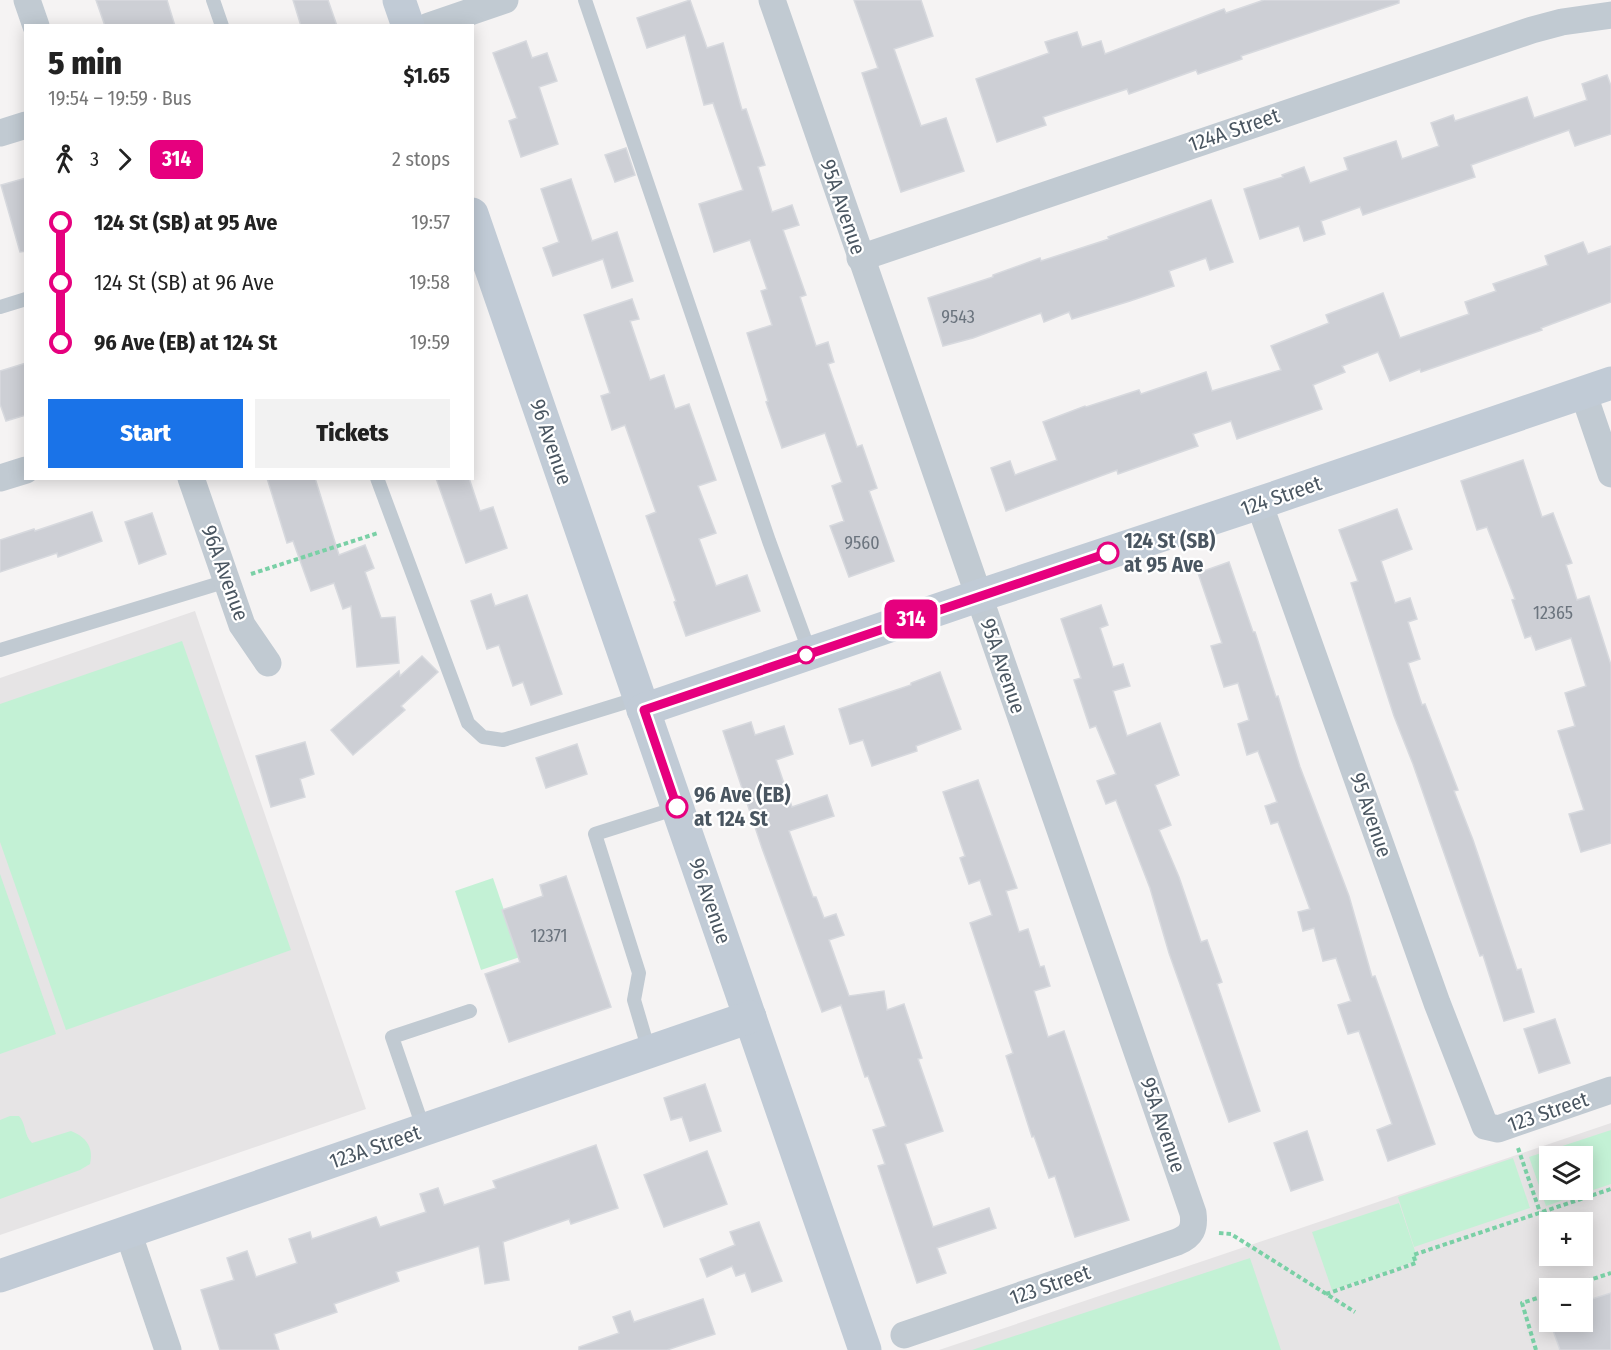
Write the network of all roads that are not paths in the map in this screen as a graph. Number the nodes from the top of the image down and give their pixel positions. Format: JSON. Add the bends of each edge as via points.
{"nodes":[{"id":1,"x":27,"y":0,"type":"edge"},
{"id":2,"x":213,"y":0,"type":"edge"},
{"id":3,"x":399,"y":0,"type":"edge"},
{"id":4,"x":505,"y":0,"type":"edge"},
{"id":5,"x":585,"y":0,"type":"edge"},
{"id":6,"x":772,"y":0,"type":"edge"},
{"id":7,"x":1611,"y":15,"type":"edge"},
{"id":8,"x":35,"y":24,"type":"edge"},
{"id":9,"x":221,"y":24,"type":"edge"},
{"id":10,"x":407,"y":24,"type":"edge"},
{"id":11,"x":435,"y":24,"type":"edge"},
{"id":12,"x":24,"y":126,"type":"edge"},
{"id":13,"x":0,"y":133,"type":"edge"},
{"id":14,"x":474,"y":220,"type":"edge"},
{"id":15,"x":860,"y":258,"type":"junction"},
{"id":16,"x":24,"y":300,"type":"edge"},
{"id":17,"x":0,"y":307,"type":"edge"},
{"id":18,"x":1597,"y":387,"type":"edge"},
{"id":19,"x":24,"y":471,"type":"edge"},
{"id":20,"x":1611,"y":474,"type":"edge"},
{"id":21,"x":0,"y":478,"type":"edge"},
{"id":22,"x":191,"y":480,"type":"edge"},
{"id":23,"x":378,"y":480,"type":"edge"},
{"id":24,"x":1259,"y":503,"type":"junction"},
{"id":25,"x":237,"y":578,"type":"junction"},
{"id":26,"x":978,"y":596,"type":"junction"},
{"id":27,"x":0,"y":650,"type":"edge"},
{"id":28,"x":810,"y":654,"type":"junction"},
{"id":29,"x":268,"y":663,"type":"dead end"},
{"id":30,"x":641,"y":704,"type":"junction"},
{"id":31,"x":677,"y":807,"type":"junction"},
{"id":32,"x":470,"y":1011,"type":"dead end"},
{"id":33,"x":750,"y":1017,"type":"junction"},
{"id":34,"x":649,"y":1051,"type":"junction"},
{"id":35,"x":1611,"y":1090,"type":"edge"},
{"id":36,"x":1485,"y":1126,"type":"joint"},
{"id":37,"x":424,"y":1130,"type":"junction"},
{"id":38,"x":1192,"y":1231,"type":"joint"},
{"id":39,"x":128,"y":1232,"type":"junction"},
{"id":40,"x":0,"y":1276,"type":"edge"},
{"id":41,"x":904,"y":1335,"type":"dead end"},
{"id":42,"x":168,"y":1350,"type":"edge"},
{"id":43,"x":865,"y":1350,"type":"edge"}],
"edges":[{"from":1,"to":8,"type":"street"},
{"from":2,"to":9,"type":"lane"},
{"from":3,"to":10,"type":"street"},
{"from":4,"to":11,"type":"street"},
{"from":5,"to":28,"type":"lane"},
{"from":6,"to":15,"type":"street","name":"95A Avenue"},
{"from":7,"to":15,"type":"street","name":"124A Street","via":[[1532,30]]},
{"from":12,"to":13,"type":"street"},
{"from":14,"to":30,"type":"street","name":"96 Avenue"},
{"from":15,"to":26,"type":"street","name":"95A Avenue"},
{"from":16,"to":17,"type":"lane"},
{"from":18,"to":20,"type":"street"},
{"from":18,"to":24,"type":"street","name":"124 Street"},
{"from":19,"to":21,"type":"street"},
{"from":22,"to":25,"type":"street","name":"96A Avenue"},
{"from":23,"to":30,"type":"lane","via":[[468,723],[483,737],[503,740]]},
{"from":24,"to":26,"type":"street","name":"124 Street"},
{"from":24,"to":36,"type":"street","name":"95 Avenue","via":[[1437,1003]]},
{"from":25,"to":27,"type":"lane"},
{"from":25,"to":29,"type":"street","name":"96A Avenue","via":[[242,625]]},
{"from":26,"to":28,"type":"street","name":"124 Street"},
{"from":26,"to":38,"type":"street","name":"95A Avenue","via":[[1193,1213]]},
{"from":28,"to":30,"type":"street","name":"124 Street"},
{"from":30,"to":31,"type":"street","name":"96 Avenue"},
{"from":31,"to":33,"type":"street","name":"96 Avenue"},
{"from":31,"to":34,"type":"lane","via":[[595,834],[639,973],[634,1000]]},
{"from":32,"to":37,"type":"lane","via":[[392,1037]]},
{"from":33,"to":34,"type":"street","name":"123A Street"},
{"from":33,"to":43,"type":"street","name":"96 Avenue"},
{"from":34,"to":37,"type":"street","name":"123A Street"},
{"from":35,"to":36,"type":"street","name":"123 Street","via":[[1498,1129]]},
{"from":37,"to":39,"type":"street","name":"123A Street"},
{"from":38,"to":41,"type":"street","name":"123 Street","via":[[1178,1242]]},
{"from":39,"to":40,"type":"street","name":"123A Street"},
{"from":39,"to":42,"type":"street"}]}
